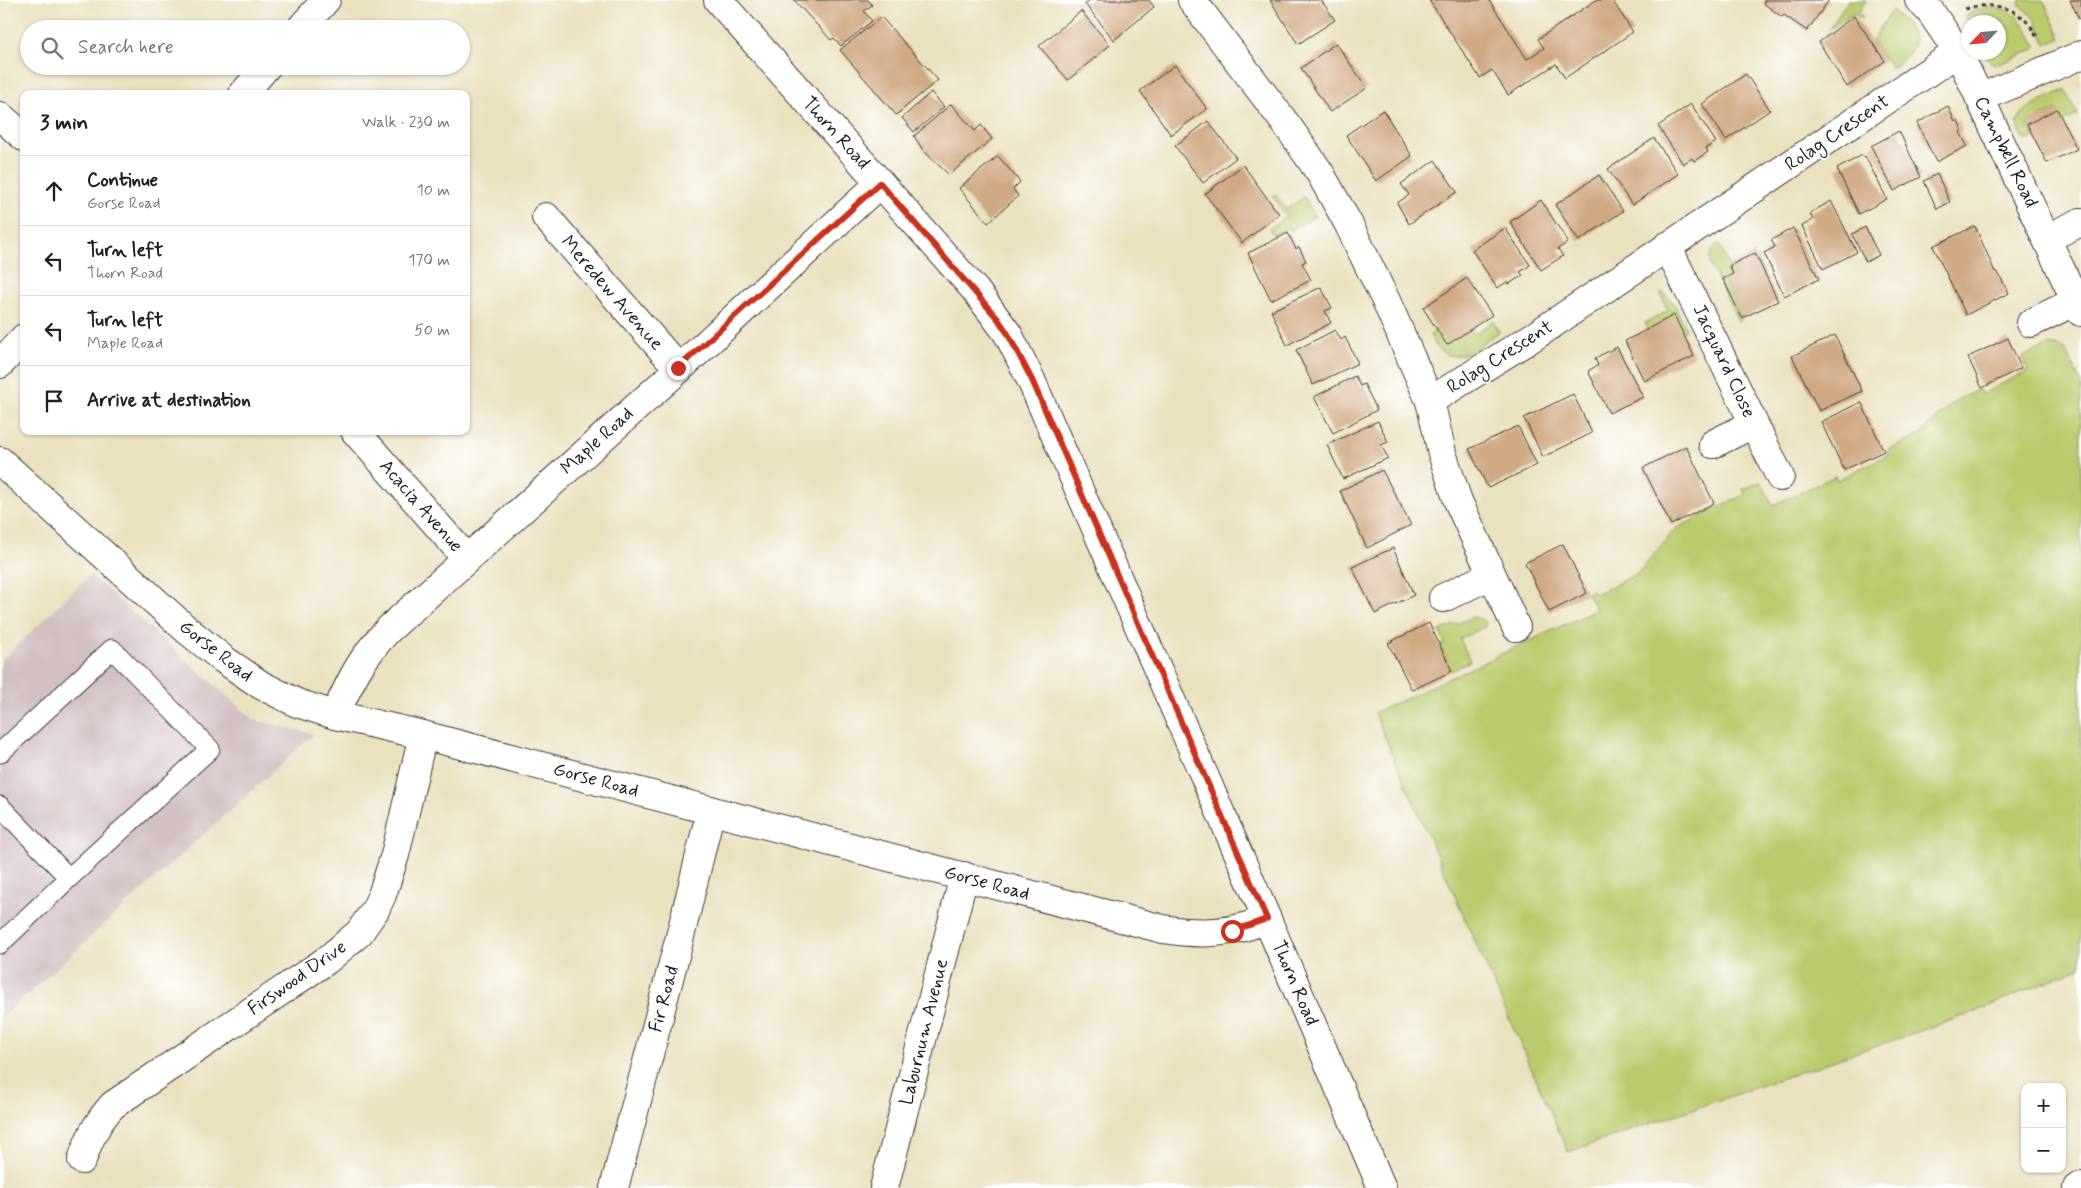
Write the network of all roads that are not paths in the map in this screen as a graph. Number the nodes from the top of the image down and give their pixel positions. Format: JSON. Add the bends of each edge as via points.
{"nodes":[{"id":1,"x":326,"y":0,"type":"edge"},
{"id":2,"x":718,"y":0,"type":"edge"},
{"id":3,"x":1192,"y":0,"type":"edge"},
{"id":4,"x":1919,"y":0,"type":"edge"},
{"id":5,"x":308,"y":20,"type":"edge"},
{"id":6,"x":1958,"y":52,"type":"junction"},
{"id":7,"x":2081,"y":55,"type":"edge"},
{"id":8,"x":259,"y":75,"type":"edge"},
{"id":9,"x":246,"y":90,"type":"edge"},
{"id":10,"x":1980,"y":98,"type":"junction"},
{"id":11,"x":0,"y":116,"type":"edge"},
{"id":12,"x":20,"y":134,"type":"edge"},
{"id":13,"x":880,"y":183,"type":"junction"},
{"id":14,"x":546,"y":217,"type":"dead end"},
{"id":15,"x":2081,"y":222,"type":"edge"},
{"id":16,"x":2047,"y":238,"type":"junction"},
{"id":17,"x":1667,"y":246,"type":"junction"},
{"id":18,"x":2078,"y":306,"type":"edge"},
{"id":19,"x":2031,"y":323,"type":"dead end"},
{"id":20,"x":20,"y":342,"type":"edge"},
{"id":21,"x":0,"y":364,"type":"edge"},
{"id":22,"x":678,"y":368,"type":"junction"},
{"id":23,"x":1430,"y":401,"type":"junction"},
{"id":24,"x":1753,"y":424,"type":"junction"},
{"id":25,"x":358,"y":435,"type":"edge"},
{"id":26,"x":1713,"y":444,"type":"dead end"},
{"id":27,"x":0,"y":461,"type":"edge"},
{"id":28,"x":1780,"y":477,"type":"dead end"},
{"id":29,"x":467,"y":559,"type":"junction"},
{"id":30,"x":1491,"y":575,"type":"junction"},
{"id":31,"x":1444,"y":598,"type":"dead end"},
{"id":32,"x":1516,"y":627,"type":"dead end"},
{"id":33,"x":335,"y":715,"type":"junction"},
{"id":34,"x":423,"y":735,"type":"junction"},
{"id":35,"x":0,"y":753,"type":"edge"},
{"id":36,"x":0,"y":806,"type":"edge"},
{"id":37,"x":711,"y":810,"type":"junction"},
{"id":38,"x":964,"y":876,"type":"junction"},
{"id":39,"x":69,"y":878,"type":"junction"},
{"id":40,"x":1267,"y":919,"type":"junction"},
{"id":41,"x":0,"y":944,"type":"edge"},
{"id":42,"x":82,"y":1160,"type":"dead end"},
{"id":43,"x":2081,"y":1186,"type":"edge"},
{"id":44,"x":614,"y":1188,"type":"edge"},
{"id":45,"x":884,"y":1188,"type":"edge"},
{"id":46,"x":1382,"y":1188,"type":"edge"},
{"id":47,"x":2077,"y":1188,"type":"edge"}],
"edges":[{"from":1,"to":5,"type":"street"},
{"from":2,"to":13,"type":"street","name":"Thorn Road"},
{"from":3,"to":23,"type":"street","name":"Rolag Crescent","via":[[1320,173],[1387,302]]},
{"from":4,"to":6,"type":"street","name":"Campbell Road"},
{"from":6,"to":10,"type":"street","name":"Campbell Road"},
{"from":6,"to":17,"type":"street","name":"Rolag Crescent"},
{"from":7,"to":10,"type":"street"},
{"from":8,"to":9,"type":"street"},
{"from":10,"to":16,"type":"street","name":"Campbell Road"},
{"from":11,"to":12,"type":"street"},
{"from":13,"to":22,"type":"street","name":"Maple Road"},
{"from":13,"to":40,"type":"street","name":"Thorn Road","via":[[976,291],[1008,334],[1032,380]]},
{"from":14,"to":22,"type":"street","name":"Meredew Avenue"},
{"from":15,"to":16,"type":"street"},
{"from":16,"to":18,"type":"street","name":"Campbell Road"},
{"from":17,"to":23,"type":"street","name":"Rolag Crescent","via":[[1487,367]]},
{"from":17,"to":24,"type":"street","name":"Jacquard Close"},
{"from":18,"to":19,"type":"street"},
{"from":20,"to":21,"type":"street"},
{"from":22,"to":29,"type":"street","name":"Maple Road"},
{"from":23,"to":30,"type":"street","via":[[1452,486]]},
{"from":24,"to":26,"type":"street"},
{"from":24,"to":28,"type":"street","name":"Jacquard Close"},
{"from":25,"to":29,"type":"street","name":"Acacia Avenue"},
{"from":27,"to":33,"type":"street","name":"Gorse Road","via":[[223,659],[278,695]]},
{"from":29,"to":33,"type":"street","name":"Maple Road","via":[[373,646],[355,670]]},
{"from":30,"to":31,"type":"street"},
{"from":30,"to":32,"type":"street"},
{"from":33,"to":34,"type":"street","name":"Gorse Road"},
{"from":34,"to":37,"type":"street","name":"Gorse Road"},
{"from":34,"to":42,"type":"street","name":"Firswood Drive","via":[[388,880],[363,928],[327,960],[112,1105],[94,1129]]},
{"from":35,"to":39,"type":"lane","via":[[112,649],[210,749]]},
{"from":36,"to":39,"type":"lane"},
{"from":37,"to":38,"type":"street","name":"Gorse Road"},
{"from":37,"to":44,"type":"street","name":"Fir Road"},
{"from":38,"to":40,"type":"street","name":"Gorse Road","via":[[1178,932],[1210,934],[1232,931]]},
{"from":38,"to":45,"type":"street","name":"Laburnum Avenue"},
{"from":39,"to":41,"type":"lane"},
{"from":40,"to":46,"type":"street","name":"Thorn Road"},
{"from":43,"to":47,"type":"street"}]}
